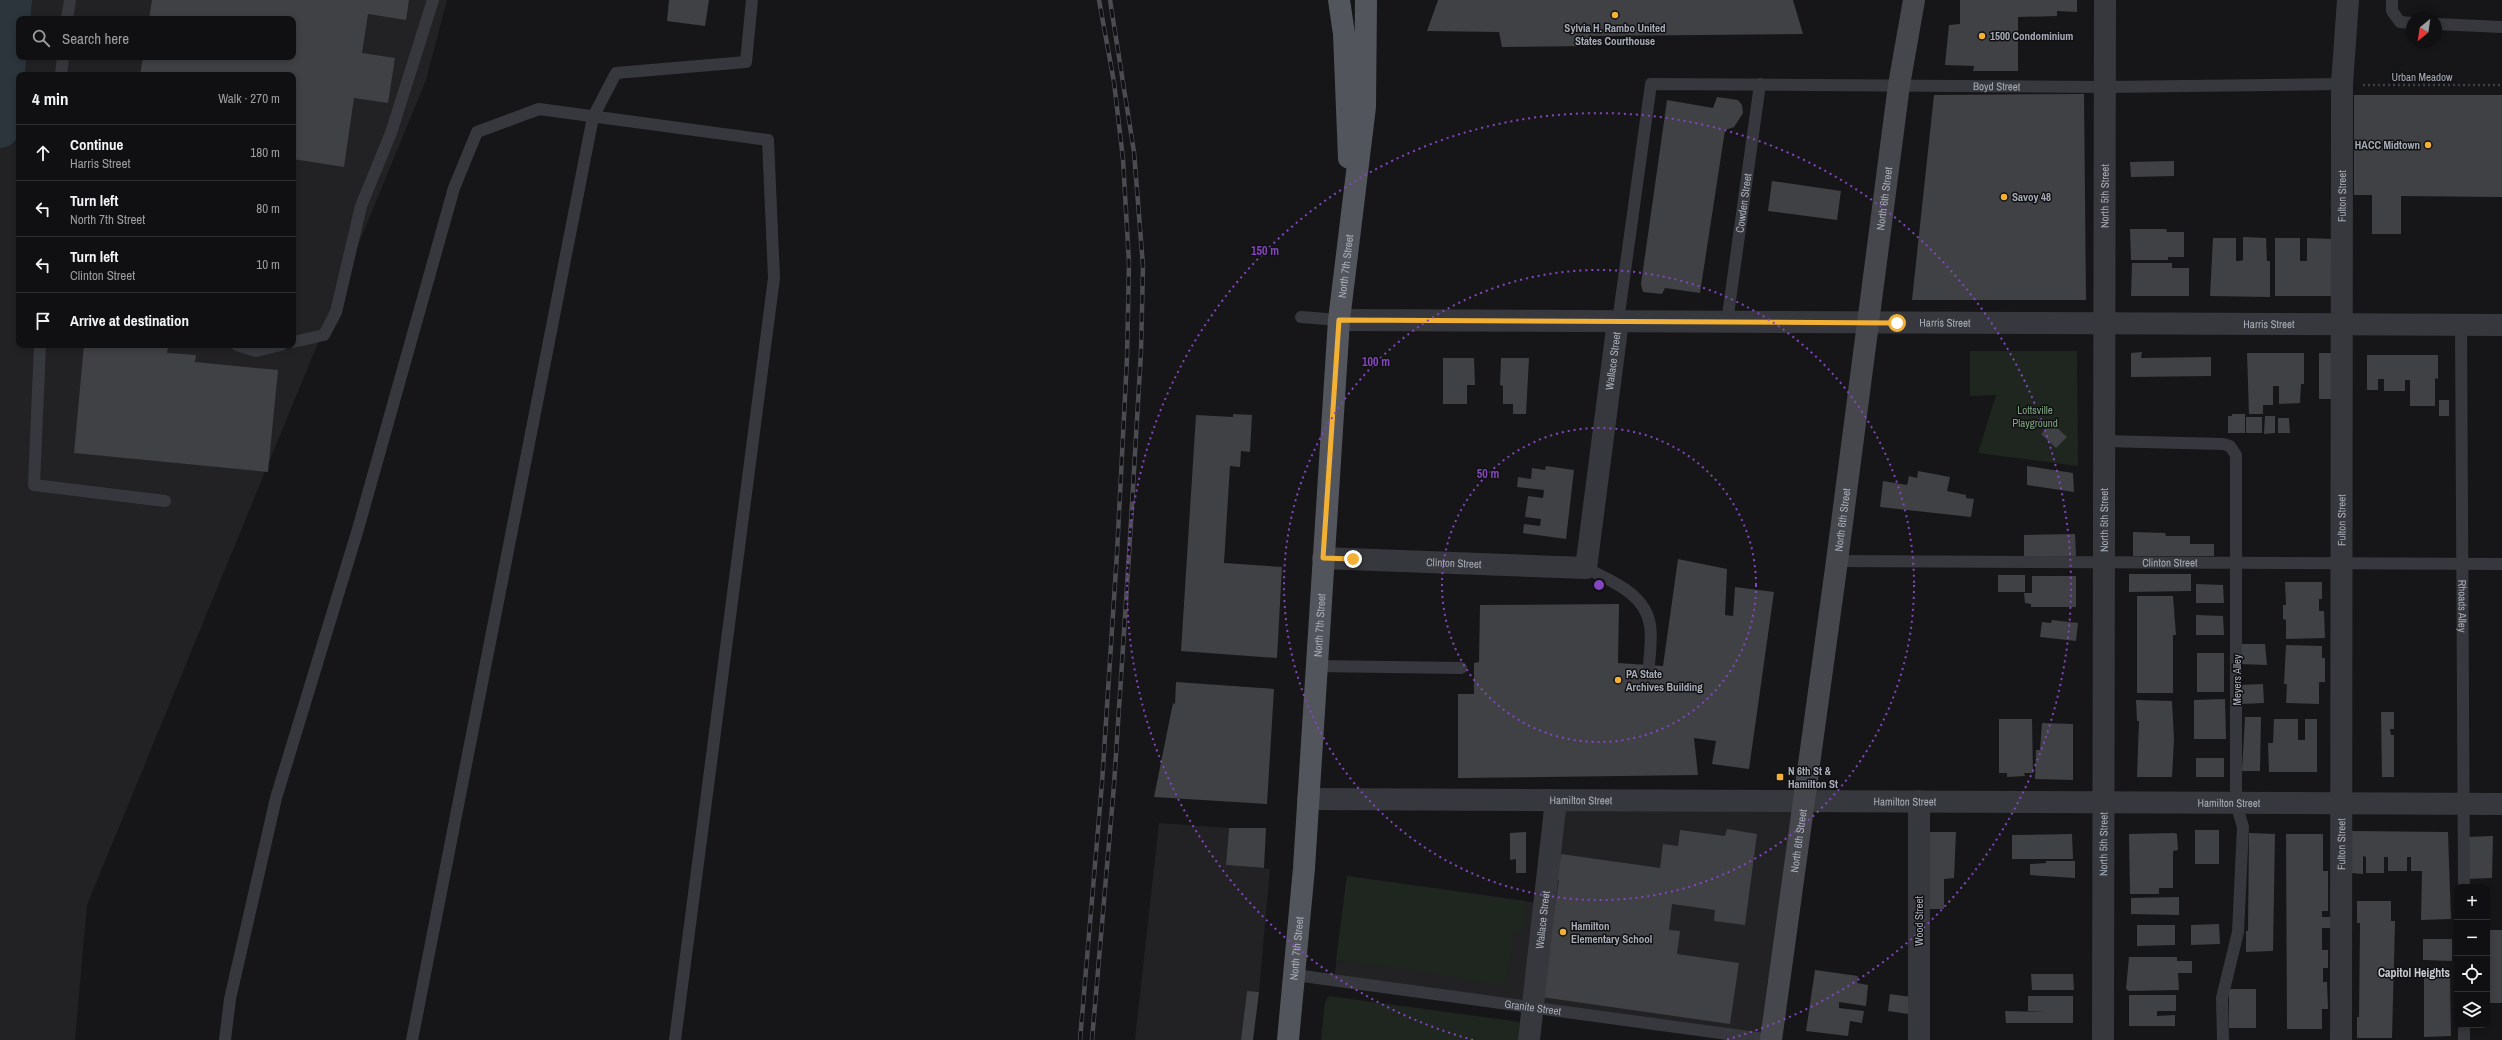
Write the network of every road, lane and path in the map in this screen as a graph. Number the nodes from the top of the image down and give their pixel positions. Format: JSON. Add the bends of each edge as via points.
{"nodes":[{"id":1,"x":70,"y":0,"type":"edge"},
{"id":2,"x":433,"y":0,"type":"edge"},
{"id":3,"x":752,"y":0,"type":"edge"},
{"id":4,"x":1339,"y":0,"type":"edge"},
{"id":5,"x":1366,"y":0,"type":"edge"},
{"id":6,"x":1914,"y":0,"type":"edge"},
{"id":7,"x":2105,"y":0,"type":"edge"},
{"id":8,"x":2348,"y":0,"type":"edge"},
{"id":9,"x":2392,"y":0,"type":"edge"},
{"id":10,"x":67,"y":16,"type":"edge"},
{"id":11,"x":2406,"y":22,"type":"edge"},
{"id":12,"x":2442,"y":24,"type":"edge"},
{"id":13,"x":2502,"y":26,"type":"edge"},
{"id":14,"x":63,"y":60,"type":"edge"},
{"id":15,"x":61,"y":72,"type":"edge"},
{"id":16,"x":1651,"y":84,"type":"joint"},
{"id":17,"x":1760,"y":84,"type":"junction"},
{"id":18,"x":2342,"y":84,"type":"junction"},
{"id":19,"x":1900,"y":85,"type":"junction"},
{"id":20,"x":2502,"y":85,"type":"edge"},
{"id":21,"x":2105,"y":87,"type":"junction"},
{"id":22,"x":593,"y":117,"type":"junction"},
{"id":23,"x":1351,"y":211,"type":"junction"},
{"id":24,"x":1301,"y":318,"type":"dead end"},
{"id":25,"x":1339,"y":320,"type":"junction"},
{"id":26,"x":1618,"y":321,"type":"junction"},
{"id":27,"x":1727,"y":322,"type":"junction"},
{"id":28,"x":1869,"y":322,"type":"junction"},
{"id":29,"x":2104,"y":324,"type":"junction"},
{"id":30,"x":2342,"y":325,"type":"junction"},
{"id":31,"x":2461,"y":325,"type":"junction"},
{"id":32,"x":2502,"y":325,"type":"edge"},
{"id":33,"x":296,"y":341,"type":"edge"},
{"id":34,"x":40,"y":348,"type":"edge"},
{"id":35,"x":246,"y":348,"type":"edge"},
{"id":36,"x":268,"y":348,"type":"edge"},
{"id":37,"x":2104,"y":441,"type":"junction"},
{"id":38,"x":165,"y":501,"type":"dead end"},
{"id":39,"x":1323,"y":558,"type":"junction"},
{"id":40,"x":1837,"y":561,"type":"junction"},
{"id":41,"x":2104,"y":563,"type":"junction"},
{"id":42,"x":2238,"y":563,"type":"junction"},
{"id":43,"x":2342,"y":564,"type":"junction"},
{"id":44,"x":2462,"y":564,"type":"junction"},
{"id":45,"x":2502,"y":564,"type":"edge"},
{"id":46,"x":1586,"y":568,"type":"junction"},
{"id":47,"x":1649,"y":665,"type":"dead end"},
{"id":48,"x":1316,"y":666,"type":"junction"},
{"id":49,"x":1461,"y":668,"type":"dead end"},
{"id":50,"x":1308,"y":799,"type":"junction"},
{"id":51,"x":1556,"y":800,"type":"junction"},
{"id":52,"x":1804,"y":801,"type":"junction"},
{"id":53,"x":1919,"y":801,"type":"junction"},
{"id":54,"x":2104,"y":802,"type":"junction"},
{"id":55,"x":2236,"y":803,"type":"junction"},
{"id":56,"x":2341,"y":803,"type":"junction"},
{"id":57,"x":2464,"y":804,"type":"junction"},
{"id":58,"x":2502,"y":804,"type":"edge"},
{"id":59,"x":2464,"y":884,"type":"edge"},
{"id":60,"x":1295,"y":975,"type":"junction"},
{"id":61,"x":1533,"y":1008,"type":"junction"},
{"id":62,"x":2464,"y":1028,"type":"edge"},
{"id":63,"x":225,"y":1040,"type":"edge"},
{"id":64,"x":412,"y":1040,"type":"edge"},
{"id":65,"x":675,"y":1040,"type":"edge"},
{"id":66,"x":1288,"y":1040,"type":"edge"},
{"id":67,"x":1529,"y":1040,"type":"edge"},
{"id":68,"x":1771,"y":1040,"type":"edge"},
{"id":69,"x":1919,"y":1040,"type":"edge"},
{"id":70,"x":2103,"y":1040,"type":"edge"},
{"id":71,"x":2223,"y":1040,"type":"edge"},
{"id":72,"x":2341,"y":1040,"type":"edge"},
{"id":73,"x":2464,"y":1040,"type":"edge"}],
"edges":[{"from":1,"to":10,"type":"lane"},
{"from":2,"to":33,"type":"lane","via":[[391,133],[361,206],[336,312],[324,335]]},
{"from":3,"to":22,"type":"lane","via":[[746,62],[616,73]]},
{"from":4,"to":23,"type":"main road","name":"North 7th Street","via":[[1344,34]]},
{"from":5,"to":23,"type":"main road","name":"North 7th Street","via":[[1366,107]]},
{"from":6,"to":19,"type":"main road","name":"North 6th Street"},
{"from":7,"to":21,"type":"street","name":"North 5th Street"},
{"from":8,"to":18,"type":"street","name":"Fulton Street"},
{"from":9,"to":11,"type":"lane","via":[[2392,11],[2400,22]]},
{"from":12,"to":13,"type":"lane"},
{"from":14,"to":15,"type":"lane"},
{"from":16,"to":17,"type":"lane","name":"Boyd Street"},
{"from":16,"to":26,"type":"lane","name":"Wallace Street"},
{"from":17,"to":19,"type":"lane","name":"Boyd Street"},
{"from":17,"to":27,"type":"lane","name":"Cowden Street"},
{"from":18,"to":20,"type":"path","name":"Urban Meadow"},
{"from":18,"to":21,"type":"lane","name":"Boyd Street"},
{"from":18,"to":30,"type":"street","name":"Fulton Street"},
{"from":19,"to":21,"type":"lane","name":"Boyd Street"},
{"from":19,"to":28,"type":"main road","name":"North 6th Street"},
{"from":21,"to":29,"type":"street","name":"North 5th Street"},
{"from":22,"to":63,"type":"lane","via":[[540,109],[477,132],[454,188],[358,529],[276,798],[230,998]]},
{"from":22,"to":64,"type":"lane"},
{"from":22,"to":65,"type":"lane","via":[[768,140],[774,278]]},
{"from":23,"to":25,"type":"main road","name":"North 7th Street"},
{"from":24,"to":25,"type":"lane"},
{"from":25,"to":26,"type":"street","name":"Harris Street"},
{"from":25,"to":39,"type":"main road","name":"North 7th Street"},
{"from":26,"to":27,"type":"street","name":"Harris Street"},
{"from":26,"to":46,"type":"street","name":"Wallace Street"},
{"from":27,"to":28,"type":"street","name":"Harris Street"},
{"from":28,"to":29,"type":"street","name":"Harris Street"},
{"from":28,"to":40,"type":"main road","name":"North 6th Street"},
{"from":29,"to":30,"type":"street","name":"Harris Street"},
{"from":29,"to":37,"type":"street","name":"North 5th Street"},
{"from":30,"to":31,"type":"street","name":"Harris Street"},
{"from":30,"to":43,"type":"street","name":"Fulton Street"},
{"from":31,"to":32,"type":"street","name":"Harris Street"},
{"from":31,"to":44,"type":"lane","name":"Rhoads Alley"},
{"from":34,"to":38,"type":"lane","via":[[34,485]]},
{"from":35,"to":36,"type":"lane","via":[[256,351]]},
{"from":37,"to":41,"type":"street","name":"North 5th Street"},
{"from":37,"to":42,"type":"lane","name":"Meyers Alley","via":[[2223,444],[2233,449],[2236,455]]},
{"from":39,"to":46,"type":"street","name":"Clinton Street"},
{"from":39,"to":48,"type":"main road","name":"North 7th Street"},
{"from":40,"to":41,"type":"lane","name":"Clinton Street"},
{"from":40,"to":52,"type":"main road","name":"North 6th Street"},
{"from":41,"to":42,"type":"lane","name":"Clinton Street"},
{"from":41,"to":54,"type":"street","name":"North 5th Street"},
{"from":42,"to":43,"type":"lane","name":"Clinton Street"},
{"from":42,"to":55,"type":"lane","name":"Meyers Alley"},
{"from":43,"to":44,"type":"lane","name":"Clinton Street"},
{"from":43,"to":56,"type":"street","name":"Fulton Street"},
{"from":44,"to":45,"type":"lane","name":"Clinton Street"},
{"from":44,"to":57,"type":"lane","name":"Rhoads Alley"},
{"from":46,"to":47,"type":"lane","via":[[1639,599],[1651,625]]},
{"from":48,"to":49,"type":"lane"},
{"from":48,"to":50,"type":"main road","name":"North 7th Street"},
{"from":50,"to":51,"type":"street","name":"Hamilton Street"},
{"from":50,"to":60,"type":"main road","name":"North 7th Street"},
{"from":51,"to":52,"type":"street","name":"Hamilton Street"},
{"from":51,"to":61,"type":"street","name":"Wallace Street"},
{"from":52,"to":53,"type":"street","name":"Hamilton Street"},
{"from":52,"to":68,"type":"main road","name":"North 6th Street"},
{"from":53,"to":54,"type":"street","name":"Hamilton Street"},
{"from":53,"to":69,"type":"street","name":"Wood Street"},
{"from":54,"to":55,"type":"street","name":"Hamilton Street"},
{"from":54,"to":70,"type":"street","name":"North 5th Street"},
{"from":55,"to":56,"type":"street","name":"Hamilton Street"},
{"from":55,"to":71,"type":"lane","name":"Meyers Alley","via":[[2243,827],[2238,932],[2222,998]]},
{"from":56,"to":57,"type":"street","name":"Hamilton Street"},
{"from":56,"to":72,"type":"street","name":"Fulton Street"},
{"from":57,"to":58,"type":"street","name":"Hamilton Street"},
{"from":57,"to":59,"type":"lane","name":"Rhoads Alley"},
{"from":60,"to":61,"type":"lane","name":"Granite Street"},
{"from":60,"to":66,"type":"main road","name":"North 7th Street"},
{"from":61,"to":67,"type":"street","name":"Wallace Street"},
{"from":61,"to":68,"type":"lane","name":"Granite Street"},
{"from":62,"to":73,"type":"lane"}]}
